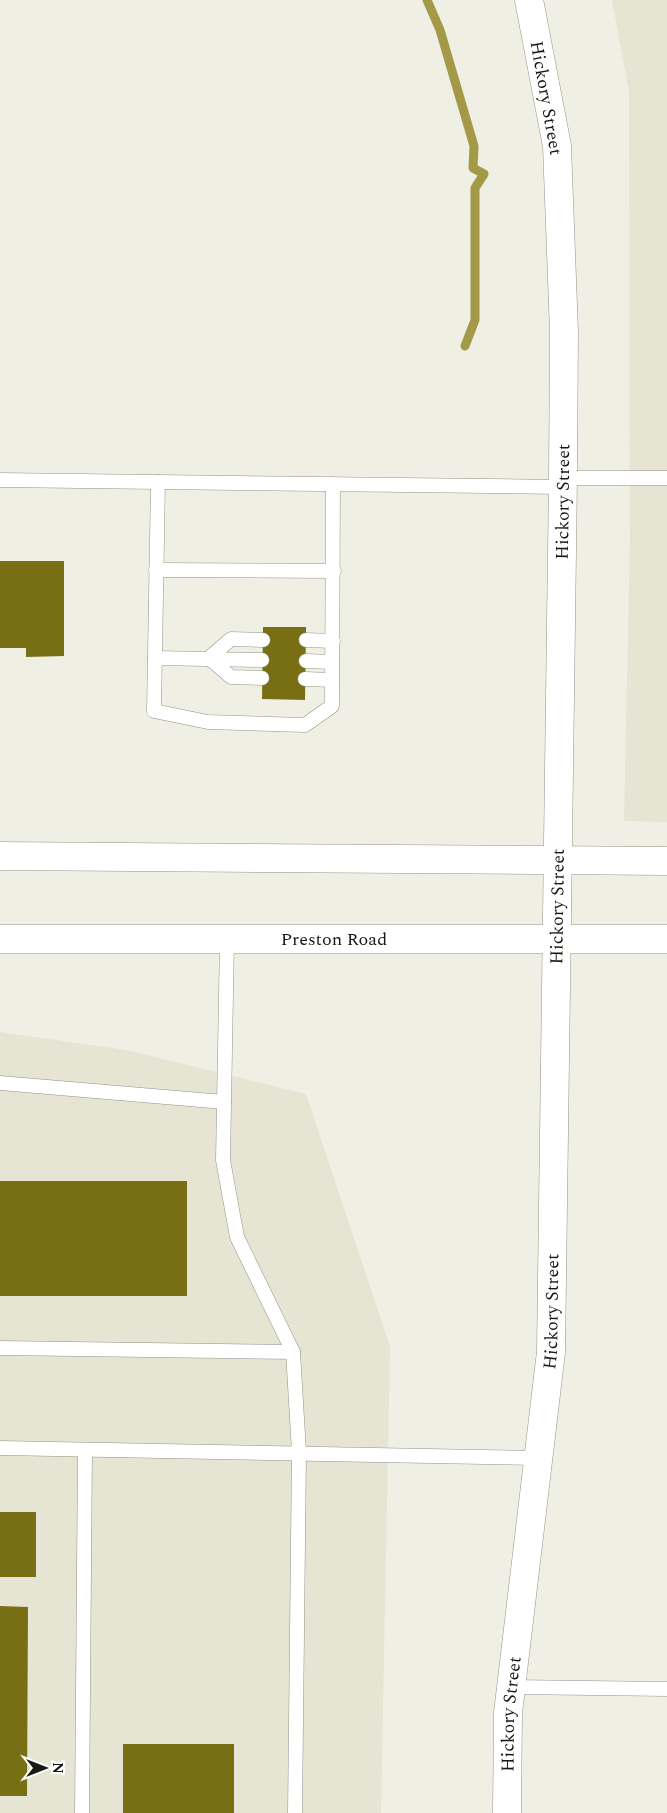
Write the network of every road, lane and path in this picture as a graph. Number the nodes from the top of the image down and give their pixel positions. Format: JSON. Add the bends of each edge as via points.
{"nodes":[{"id":1,"x":529,"y":0,"type":"edge"},
{"id":2,"x":667,"y":478,"type":"edge"},
{"id":3,"x":0,"y":480,"type":"edge"},
{"id":4,"x":158,"y":482,"type":"junction"},
{"id":5,"x":562,"y":482,"type":"junction"},
{"id":6,"x":333,"y":484,"type":"junction"},
{"id":7,"x":156,"y":570,"type":"junction"},
{"id":8,"x":334,"y":571,"type":"junction"},
{"id":9,"x":263,"y":640,"type":"dead end"},
{"id":10,"x":306,"y":640,"type":"dead end"},
{"id":11,"x":333,"y":641,"type":"junction"},
{"id":12,"x":155,"y":658,"type":"junction"},
{"id":13,"x":209,"y":658,"type":"junction"},
{"id":14,"x":262,"y":660,"type":"dead end"},
{"id":15,"x":306,"y":661,"type":"dead end"},
{"id":16,"x":332,"y":662,"type":"junction"},
{"id":17,"x":262,"y":678,"type":"dead end"},
{"id":18,"x":305,"y":679,"type":"dead end"},
{"id":19,"x":332,"y":680,"type":"junction"},
{"id":20,"x":0,"y":856,"type":"edge"},
{"id":21,"x":558,"y":860,"type":"junction"},
{"id":22,"x":667,"y":861,"type":"edge"},
{"id":23,"x":557,"y":938,"type":"junction"},
{"id":24,"x":667,"y":939,"type":"edge"},
{"id":25,"x":0,"y":940,"type":"edge"},
{"id":26,"x":226,"y":940,"type":"junction"},
{"id":27,"x":0,"y":1083,"type":"edge"},
{"id":28,"x":224,"y":1102,"type":"junction"},
{"id":29,"x":0,"y":1348,"type":"edge"},
{"id":30,"x":293,"y":1352,"type":"junction"},
{"id":31,"x":0,"y":1448,"type":"edge"},
{"id":32,"x":85,"y":1450,"type":"junction"},
{"id":33,"x":299,"y":1452,"type":"junction"},
{"id":34,"x":537,"y":1458,"type":"junction"},
{"id":35,"x":511,"y":1687,"type":"junction"},
{"id":36,"x":667,"y":1689,"type":"edge"},
{"id":37,"x":82,"y":1813,"type":"edge"},
{"id":38,"x":295,"y":1813,"type":"edge"},
{"id":39,"x":507,"y":1813,"type":"edge"}],
"edges":[{"from":1,"to":5,"type":"street","name":"Hickory Street","via":[[557,146],[564,332]]},
{"from":2,"to":5,"type":"lane"},
{"from":3,"to":4,"type":"lane"},
{"from":4,"to":6,"type":"lane"},
{"from":4,"to":7,"type":"lane"},
{"from":5,"to":6,"type":"lane"},
{"from":5,"to":21,"type":"street","name":"Hickory Street"},
{"from":6,"to":8,"type":"lane"},
{"from":7,"to":8,"type":"lane"},
{"from":7,"to":12,"type":"lane"},
{"from":8,"to":11,"type":"lane"},
{"from":9,"to":13,"type":"lane","via":[[232,640]]},
{"from":10,"to":11,"type":"lane"},
{"from":11,"to":16,"type":"lane"},
{"from":12,"to":13,"type":"lane"},
{"from":12,"to":19,"type":"lane","via":[[154,712],[208,722],[305,725],[332,706]]},
{"from":13,"to":14,"type":"lane"},
{"from":13,"to":17,"type":"lane","via":[[232,677]]},
{"from":15,"to":16,"type":"lane"},
{"from":16,"to":19,"type":"lane"},
{"from":18,"to":19,"type":"lane"},
{"from":20,"to":21,"type":"street"},
{"from":21,"to":22,"type":"street"},
{"from":21,"to":23,"type":"street","name":"Hickory Street"},
{"from":23,"to":24,"type":"street","name":"Preston Road"},
{"from":23,"to":26,"type":"street","name":"Preston Road"},
{"from":23,"to":34,"type":"street","name":"Hickory Street","via":[[551,1352]]},
{"from":25,"to":26,"type":"street","name":"Preston Road"},
{"from":26,"to":28,"type":"lane"},
{"from":27,"to":28,"type":"lane"},
{"from":28,"to":30,"type":"lane","via":[[222,1160],[237,1237]]},
{"from":29,"to":30,"type":"lane"},
{"from":30,"to":33,"type":"lane"},
{"from":31,"to":32,"type":"lane"},
{"from":32,"to":33,"type":"lane"},
{"from":32,"to":37,"type":"lane"},
{"from":33,"to":34,"type":"lane"},
{"from":33,"to":38,"type":"lane"},
{"from":34,"to":35,"type":"street","name":"Hickory Street"},
{"from":35,"to":36,"type":"lane"},
{"from":35,"to":39,"type":"street","name":"Hickory Street"}]}
